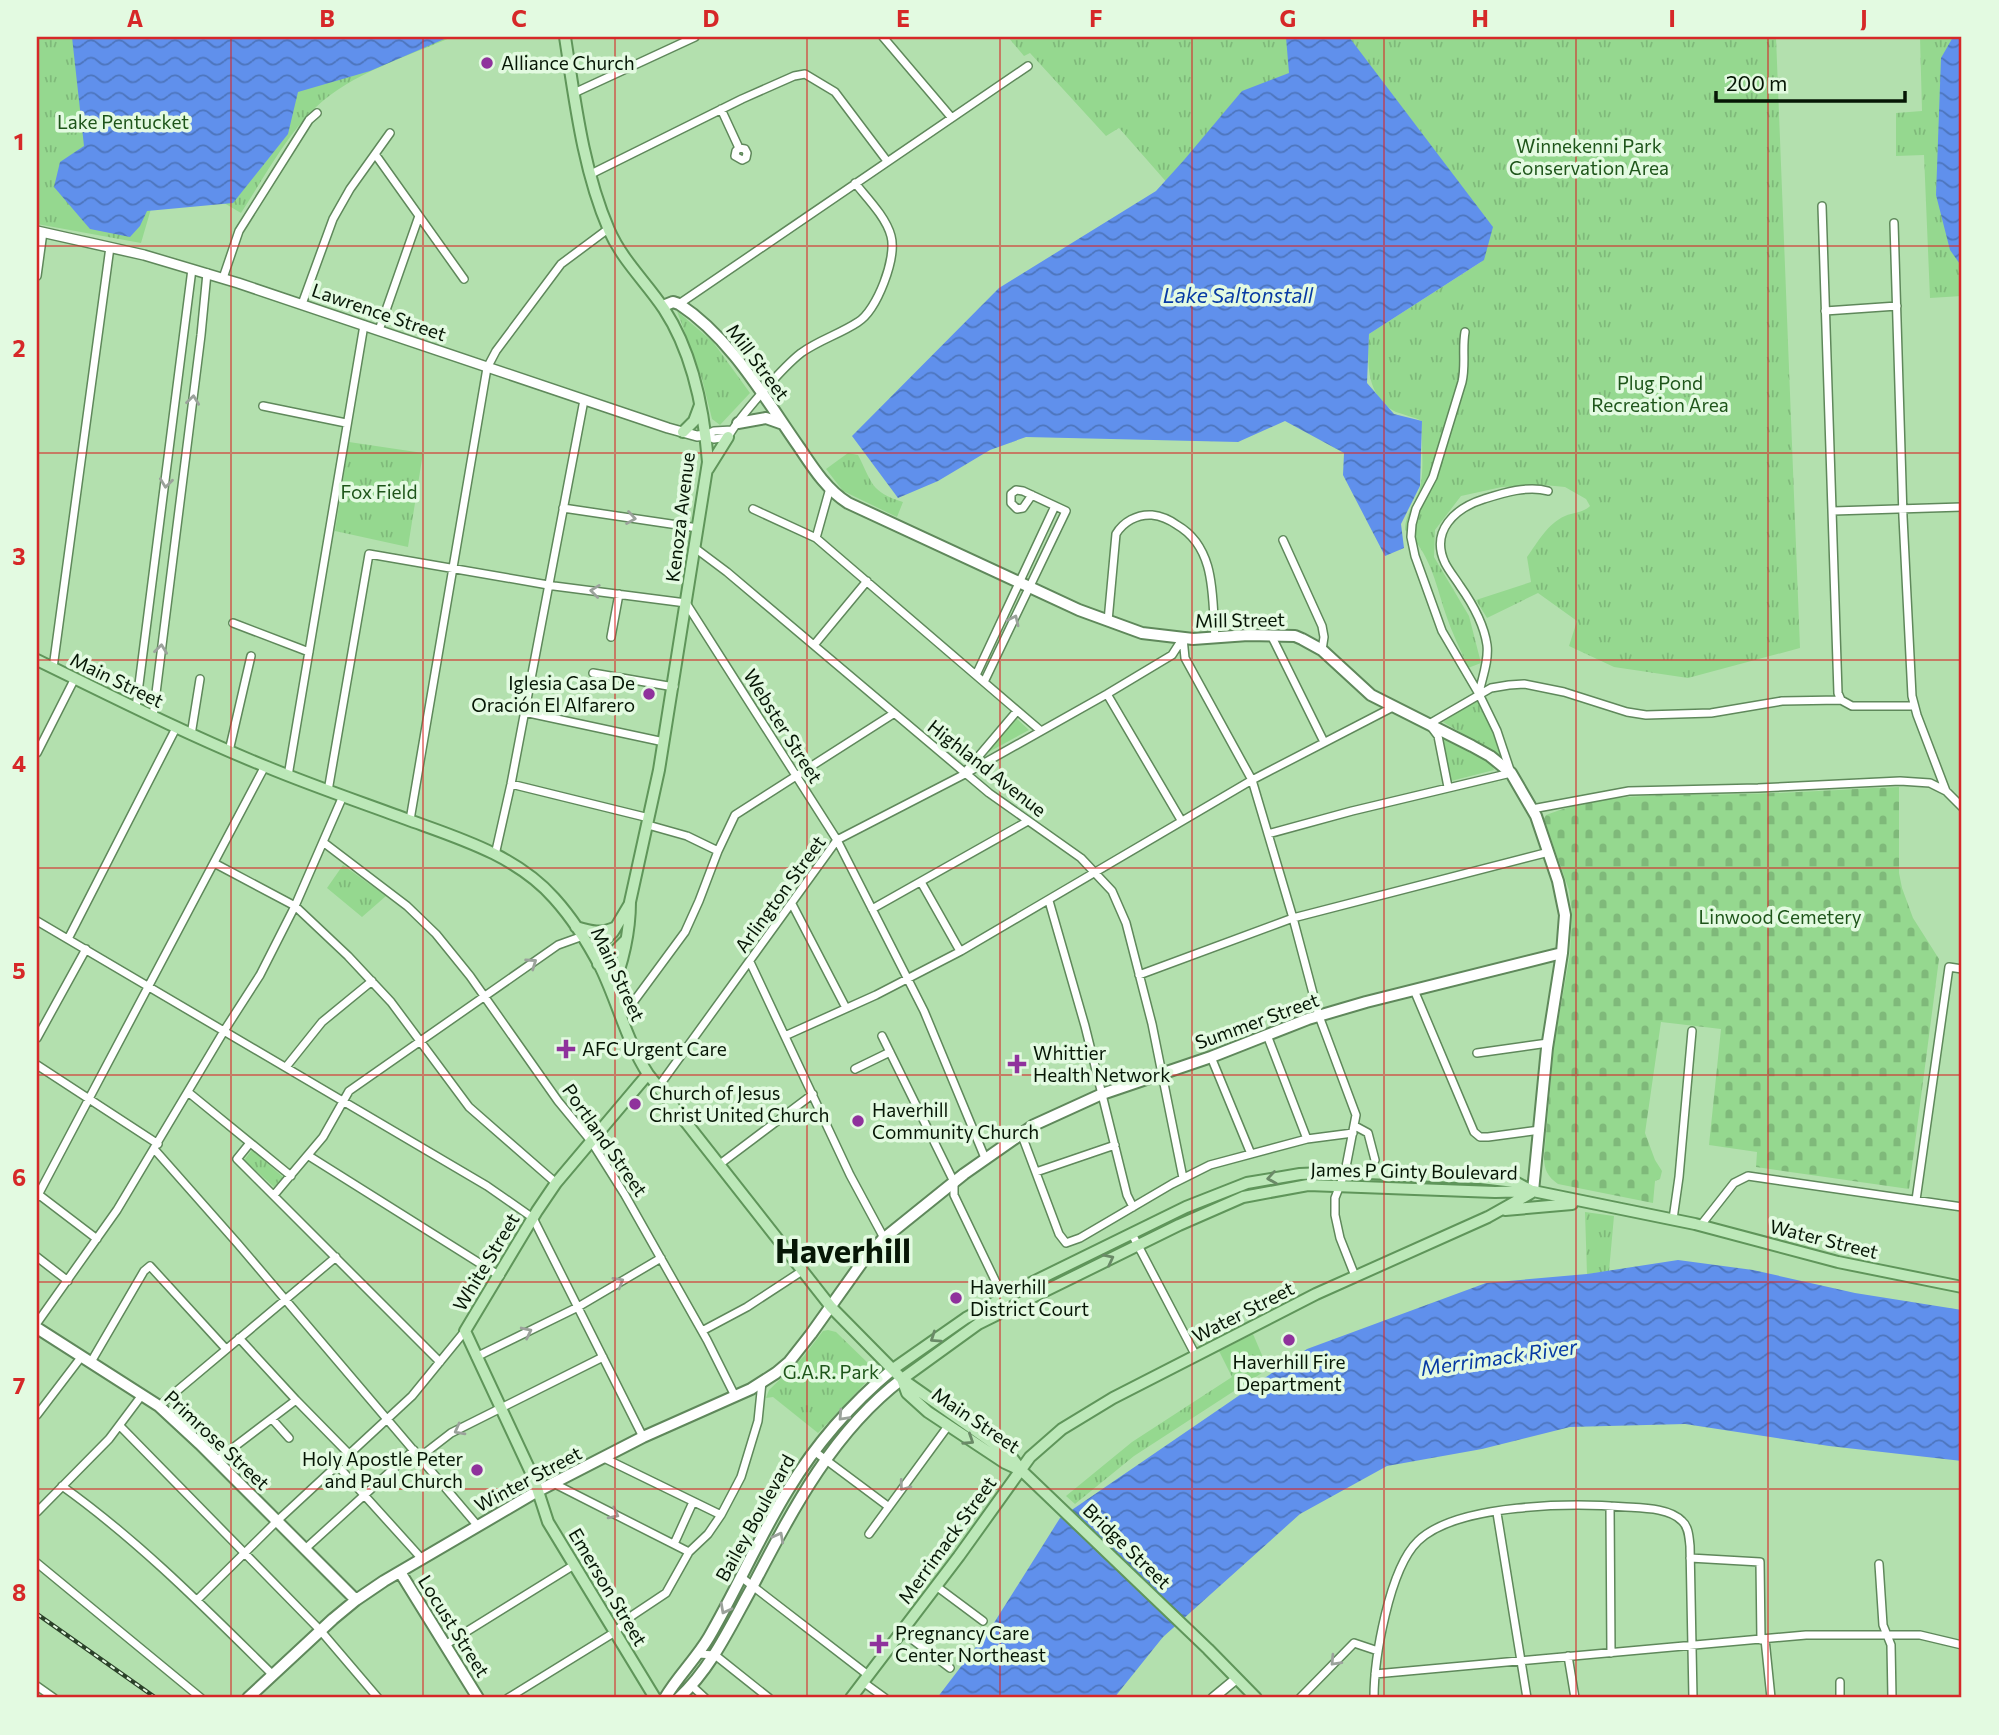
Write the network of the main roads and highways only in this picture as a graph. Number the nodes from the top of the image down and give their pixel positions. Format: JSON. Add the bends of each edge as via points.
{"nodes":[{"id":1,"x":564,"y":38,"type":"edge"},
{"id":2,"x":663,"y":306,"type":"junction"},
{"id":3,"x":700,"y":405,"type":"junction"},
{"id":4,"x":783,"y":424,"type":"junction"},
{"id":5,"x":683,"y":432,"type":"road end"},
{"id":6,"x":707,"y":471,"type":"junction"},
{"id":7,"x":37,"y":660,"type":"edge"},
{"id":8,"x":630,"y":902,"type":"junction"},
{"id":9,"x":616,"y":927,"type":"junction"},
{"id":10,"x":580,"y":931,"type":"junction"},
{"id":11,"x":625,"y":941,"type":"junction"},
{"id":12,"x":592,"y":951,"type":"junction"},
{"id":13,"x":1562,"y":953,"type":"junction"},
{"id":14,"x":598,"y":964,"type":"junction"},
{"id":15,"x":613,"y":996,"type":"junction"},
{"id":16,"x":648,"y":1074,"type":"junction"},
{"id":17,"x":1533,"y":1191,"type":"junction"},
{"id":18,"x":1595,"y":1203,"type":"junction"},
{"id":19,"x":1499,"y":1211,"type":"junction"},
{"id":20,"x":1962,"y":1287,"type":"edge"},
{"id":21,"x":831,"y":1307,"type":"junction"},
{"id":22,"x":37,"y":1325,"type":"edge"},
{"id":23,"x":893,"y":1369,"type":"junction"},
{"id":24,"x":902,"y":1378,"type":"junction"},
{"id":25,"x":1021,"y":1470,"type":"junction"},
{"id":26,"x":536,"y":1492,"type":"junction"},
{"id":27,"x":400,"y":1572,"type":"junction"},
{"id":28,"x":355,"y":1600,"type":"junction"},
{"id":29,"x":248,"y":1698,"type":"edge"},
{"id":30,"x":478,"y":1698,"type":"edge"},
{"id":31,"x":655,"y":1698,"type":"edge"},
{"id":32,"x":665,"y":1698,"type":"edge"},
{"id":33,"x":679,"y":1698,"type":"edge"},
{"id":34,"x":850,"y":1698,"type":"edge"},
{"id":35,"x":1256,"y":1698,"type":"edge"}],
"edges":[{"from":1,"to":2,"type":"main road","name":"Kenoza Avenue","via":[[591,174],[608,229]]},
{"from":2,"to":3,"type":"main road","name":"Kenoza Avenue","via":[[689,363]]},
{"from":2,"to":4,"type":"main road","name":"Mill Street","via":[[679,304],[712,329]]},
{"from":3,"to":5,"type":"main road"},
{"from":3,"to":6,"type":"main road","name":"Kenoza Avenue"},
{"from":4,"to":6,"type":"main road","via":[[766,418],[733,430]]},
{"from":4,"to":13,"type":"main road","name":"Mill Street","via":[[830,488],[848,503],[1024,585],[1142,633],[1182,638],[1295,636],[1322,650],[1363,689],[1392,707],[1490,756],[1511,773],[1549,852],[1565,915]]},
{"from":6,"to":8,"type":"main road","name":"Kenoza Avenue","via":[[674,687]]},
{"from":7,"to":10,"type":"main road","name":"Main Street","via":[[229,751],[495,855],[543,887]]},
{"from":8,"to":9,"type":"main road","name":"Kenoza Avenue"},
{"from":8,"to":11,"type":"main road","name":"Kenoza Avenue"},
{"from":9,"to":10,"type":"main road","via":[[605,932]]},
{"from":9,"to":12,"type":"main road","name":"Kenoza Avenue"},
{"from":10,"to":12,"type":"main road","name":"Main Street"},
{"from":11,"to":14,"type":"main road"},
{"from":11,"to":15,"type":"main road","name":"Kenoza Avenue"},
{"from":12,"to":14,"type":"main road","name":"Main Street"},
{"from":13,"to":17,"type":"main road","name":"Mill Street"},
{"from":13,"to":21,"type":"main road","name":"Summer Street","via":[[1319,1016],[1059,1112],[985,1158],[884,1238]]},
{"from":14,"to":15,"type":"main road","name":"Main Street"},
{"from":15,"to":16,"type":"main road","name":"Main Street"},
{"from":16,"to":21,"type":"main road","name":"Main Street"},
{"from":16,"to":26,"type":"main road","name":"White Street","via":[[556,1183],[465,1331]]},
{"from":17,"to":18,"type":"main road","name":"Water Street"},
{"from":17,"to":19,"type":"main road","name":"Water Street"},
{"from":17,"to":23,"type":"main road","name":"James P Ginty Boulevard","one_way":true,"via":[[1515,1182],[1481,1178],[1345,1172],[1247,1183],[1210,1196],[1004,1298],[966,1318]]},
{"from":24,"to":17,"type":"main road","name":"James P Ginty Boulevard","one_way":true,"via":[[978,1324],[1243,1197],[1308,1185]]},
{"from":18,"to":19,"type":"main road","name":"Water Street"},
{"from":18,"to":20,"type":"main road","name":"Water Street"},
{"from":19,"to":25,"type":"main road","name":"Water Street","via":[[1355,1276],[1113,1398],[1040,1447]]},
{"from":21,"to":23,"type":"main road","name":"Main Street"},
{"from":21,"to":26,"type":"main road","name":"Winter Street","via":[[789,1362],[762,1382]]},
{"from":22,"to":28,"type":"main road","name":"Primrose Street","via":[[159,1406]]},
{"from":23,"to":24,"type":"main road","name":"Main Street"},
{"from":23,"to":32,"type":"main road","name":"Bailey Boulevard","one_way":true,"via":[[847,1411],[814,1451],[787,1491],[698,1654]]},
{"from":24,"to":25,"type":"main road","name":"Main Street","via":[[1010,1455]]},
{"from":24,"to":25,"type":"main road","name":"Main Street","one_way":true,"via":[[907,1394],[948,1426]]},
{"from":33,"to":24,"type":"main road","name":"Bailey Boulevard","one_way":true,"via":[[715,1655],[802,1496],[844,1434]]},
{"from":25,"to":34,"type":"main road","name":"Merrimack Street"},
{"from":25,"to":35,"type":"main road","name":"Bridge Street"},
{"from":26,"to":27,"type":"main road","name":"Winter Street"},
{"from":26,"to":31,"type":"main road","name":"Emerson Street","via":[[548,1522]]},
{"from":27,"to":28,"type":"main road","name":"Winter Street"},
{"from":27,"to":30,"type":"main road","name":"Locust Street"},
{"from":28,"to":29,"type":"main road","name":"Winter Street"}]}
